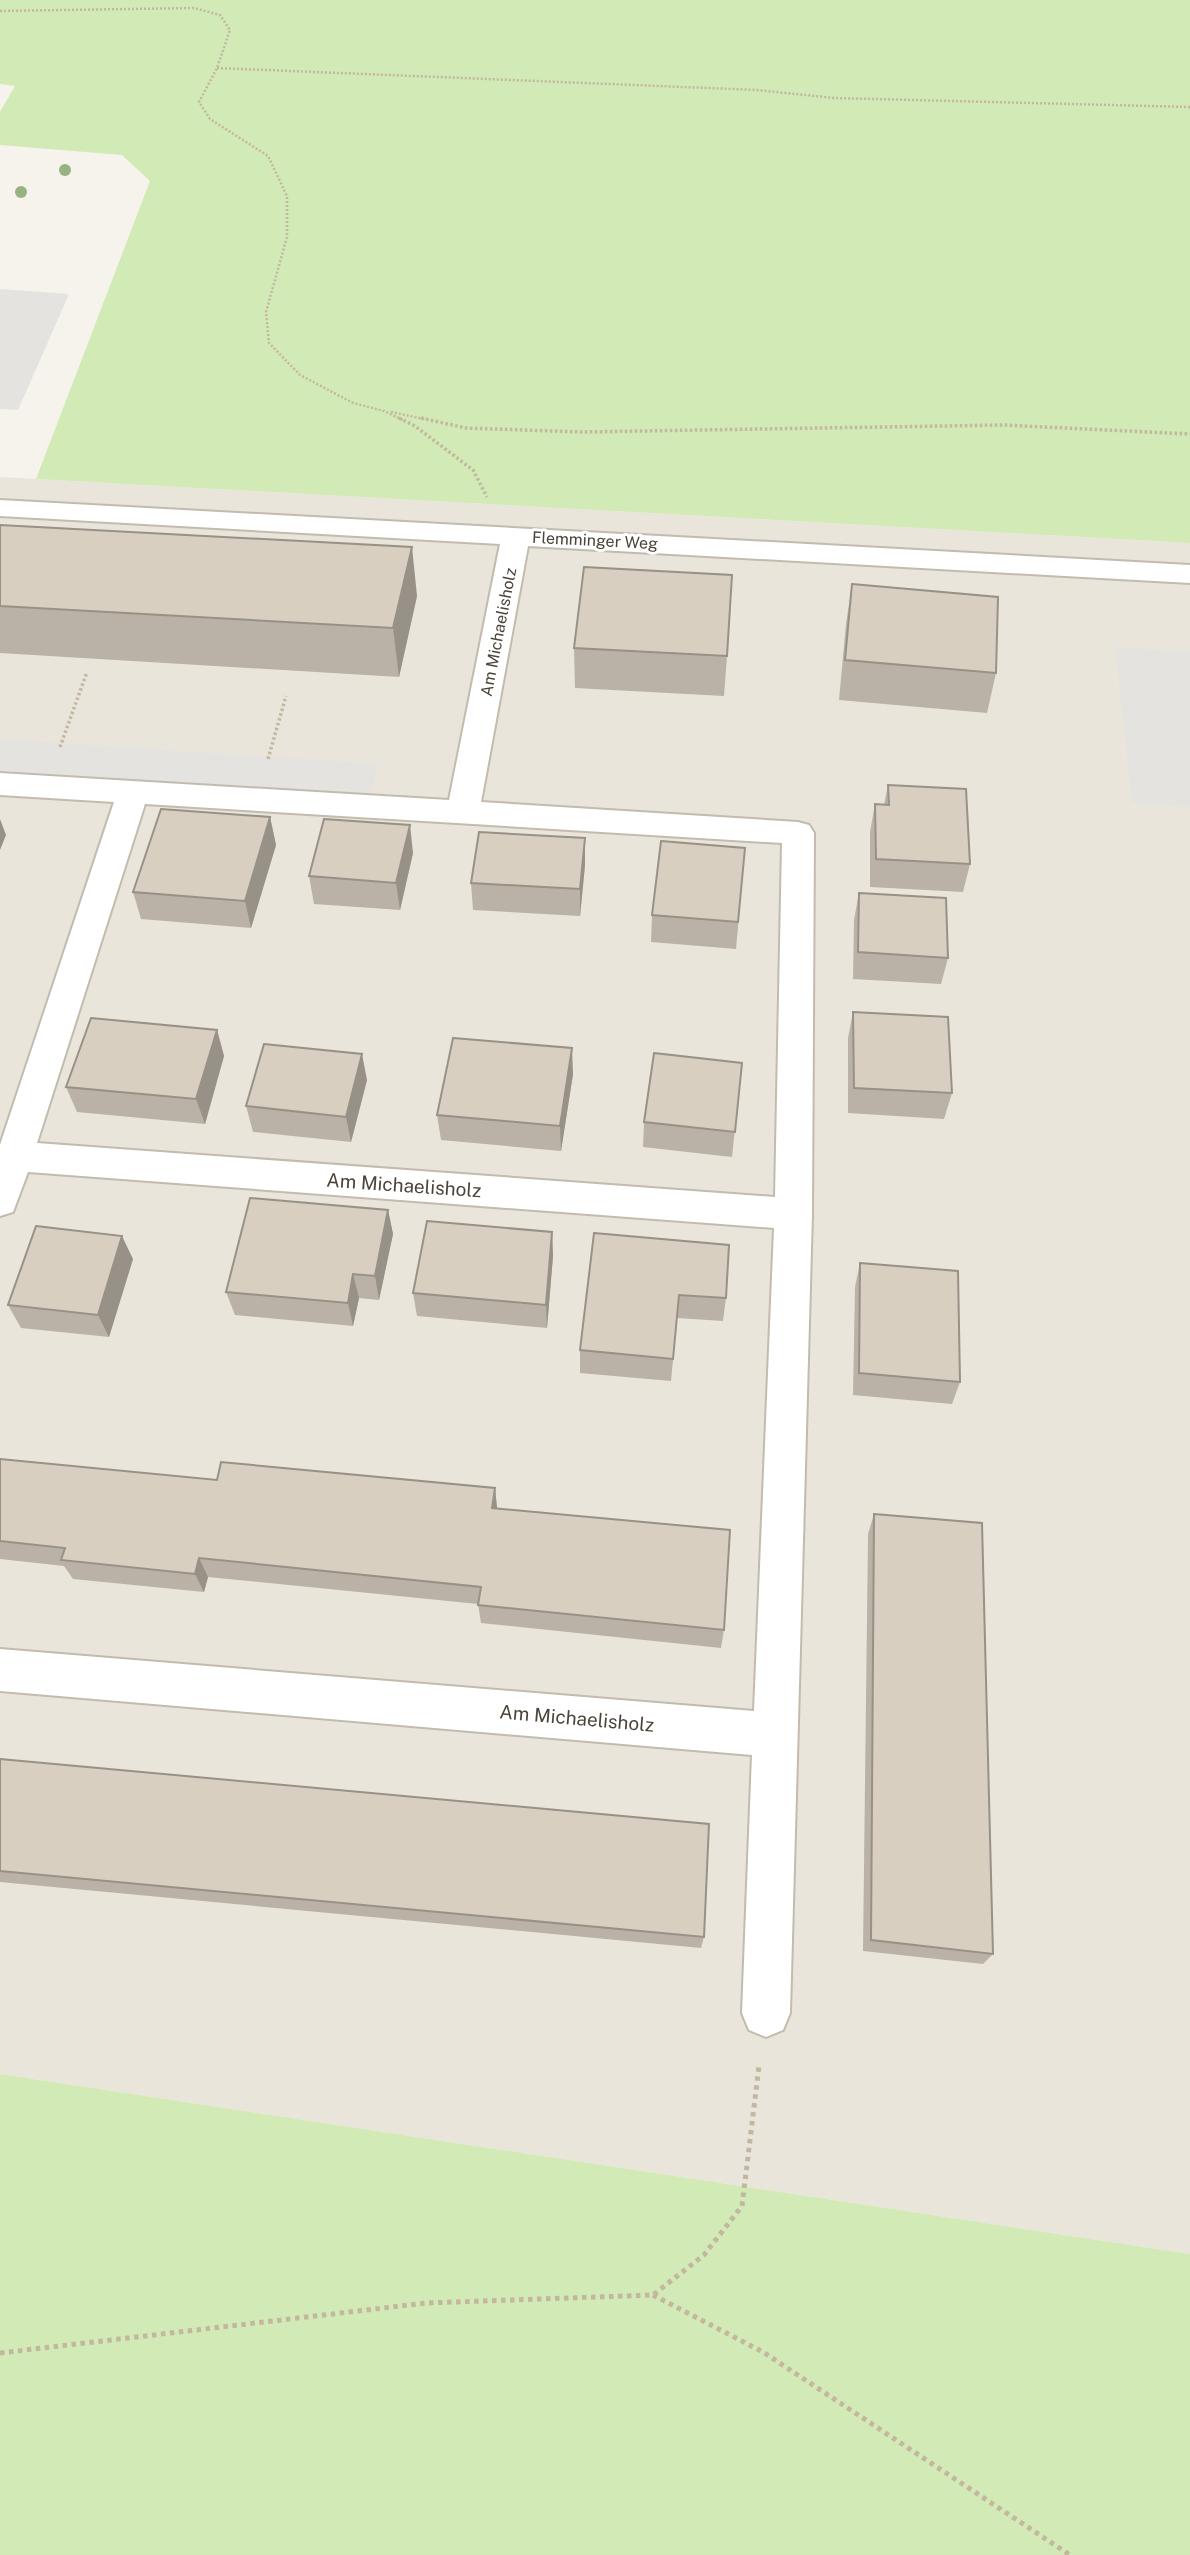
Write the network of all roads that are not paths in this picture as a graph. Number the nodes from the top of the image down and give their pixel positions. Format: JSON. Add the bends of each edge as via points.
{"nodes":[{"id":1,"x":0,"y":508,"type":"edge"},
{"id":2,"x":516,"y":535,"type":"junction"},
{"id":3,"x":1190,"y":574,"type":"edge"},
{"id":4,"x":0,"y":784,"type":"edge"},
{"id":5,"x":133,"y":792,"type":"junction"},
{"id":6,"x":463,"y":812,"type":"junction"},
{"id":7,"x":15,"y":1156,"type":"junction"},
{"id":8,"x":0,"y":1201,"type":"edge"},
{"id":9,"x":793,"y":1214,"type":"junction"},
{"id":10,"x":0,"y":1670,"type":"edge"},
{"id":11,"x":777,"y":1735,"type":"junction"},
{"id":12,"x":766,"y":2013,"type":"road end"}],
"edges":[{"from":1,"to":2,"type":"street","name":"Flemminger Weg"},
{"from":2,"to":3,"type":"street","name":"Flemminger Weg"},
{"from":2,"to":6,"type":"street","name":"Am Michaelisholz"},
{"from":4,"to":5,"type":"street"},
{"from":5,"to":6,"type":"street"},
{"from":5,"to":7,"type":"street"},
{"from":6,"to":9,"type":"street","via":[[798,833]]},
{"from":7,"to":8,"type":"street"},
{"from":7,"to":9,"type":"street","name":"Am Michaelisholz"},
{"from":9,"to":11,"type":"street"},
{"from":10,"to":11,"type":"street","name":"Am Michaelisholz"},
{"from":11,"to":12,"type":"street"}]}
